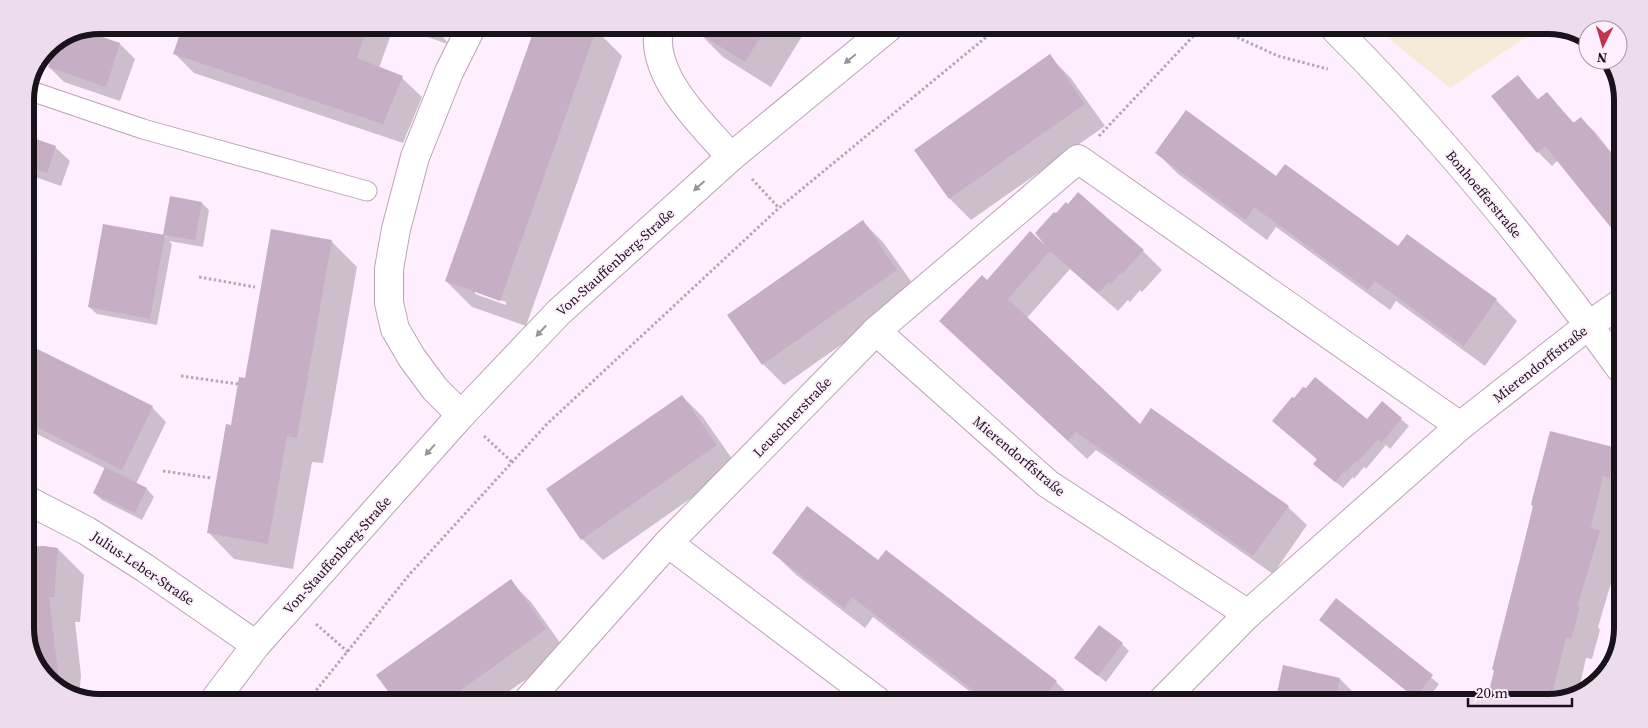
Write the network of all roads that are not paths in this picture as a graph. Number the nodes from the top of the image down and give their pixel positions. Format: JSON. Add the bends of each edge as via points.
{"nodes":[{"id":1,"x":468,"y":34,"type":"edge"},
{"id":2,"x":659,"y":34,"type":"edge"},
{"id":3,"x":881,"y":34,"type":"edge"},
{"id":4,"x":1340,"y":34,"type":"edge"},
{"id":5,"x":34,"y":92,"type":"edge"},
{"id":6,"x":731,"y":157,"type":"junction"},
{"id":7,"x":367,"y":191,"type":"dead end"},
{"id":8,"x":1614,"y":308,"type":"edge"},
{"id":9,"x":1589,"y":326,"type":"junction"},
{"id":10,"x":876,"y":331,"type":"junction"},
{"id":11,"x":1614,"y":360,"type":"edge"},
{"id":12,"x":461,"y":415,"type":"junction"},
{"id":13,"x":1460,"y":426,"type":"junction"},
{"id":14,"x":34,"y":504,"type":"edge"},
{"id":15,"x":668,"y":543,"type":"junction"},
{"id":16,"x":1248,"y":614,"type":"junction"},
{"id":17,"x":256,"y":645,"type":"junction"},
{"id":18,"x":219,"y":694,"type":"edge"},
{"id":19,"x":533,"y":694,"type":"edge"},
{"id":20,"x":868,"y":694,"type":"edge"},
{"id":21,"x":1170,"y":694,"type":"edge"}],
"edges":[{"from":1,"to":12,"type":"street","via":[[415,157],[389,269],[389,302],[395,329],[435,389]]},
{"from":2,"to":6,"type":"street","via":[[659,51],[666,75],[685,104]]},
{"from":3,"to":6,"type":"street","name":"Von-Stauffenberg-Straße","one_way":true},
{"from":4,"to":9,"type":"street","name":"Bonhoefferstraße","via":[[1463,169]]},
{"from":5,"to":7,"type":"lane","via":[[143,129]]},
{"from":6,"to":12,"type":"street","name":"Von-Stauffenberg-Straße","one_way":true,"via":[[559,312]]},
{"from":8,"to":9,"type":"street","name":"Mierendorffstraße"},
{"from":9,"to":11,"type":"street","name":"Bonhoefferstraße"},
{"from":9,"to":13,"type":"street","name":"Mierendorffstraße"},
{"from":10,"to":13,"type":"street","name":"Leuschnerstraße","via":[[1078,159]]},
{"from":10,"to":15,"type":"street","name":"Leuschnerstraße"},
{"from":10,"to":16,"type":"street","name":"Mierendorffstraße","via":[[1048,484]]},
{"from":12,"to":17,"type":"street","name":"Von-Stauffenberg-Straße","one_way":true},
{"from":13,"to":16,"type":"street","name":"Mierendorffstraße"},
{"from":14,"to":17,"type":"street","name":"Julius-Leber-Straße","via":[[87,531]]},
{"from":15,"to":19,"type":"street","name":"Leuschnerstraße"},
{"from":15,"to":20,"type":"street"},
{"from":16,"to":21,"type":"street","name":"Mierendorffstraße"},
{"from":17,"to":18,"type":"street","name":"Von-Stauffenberg-Straße"}]}
